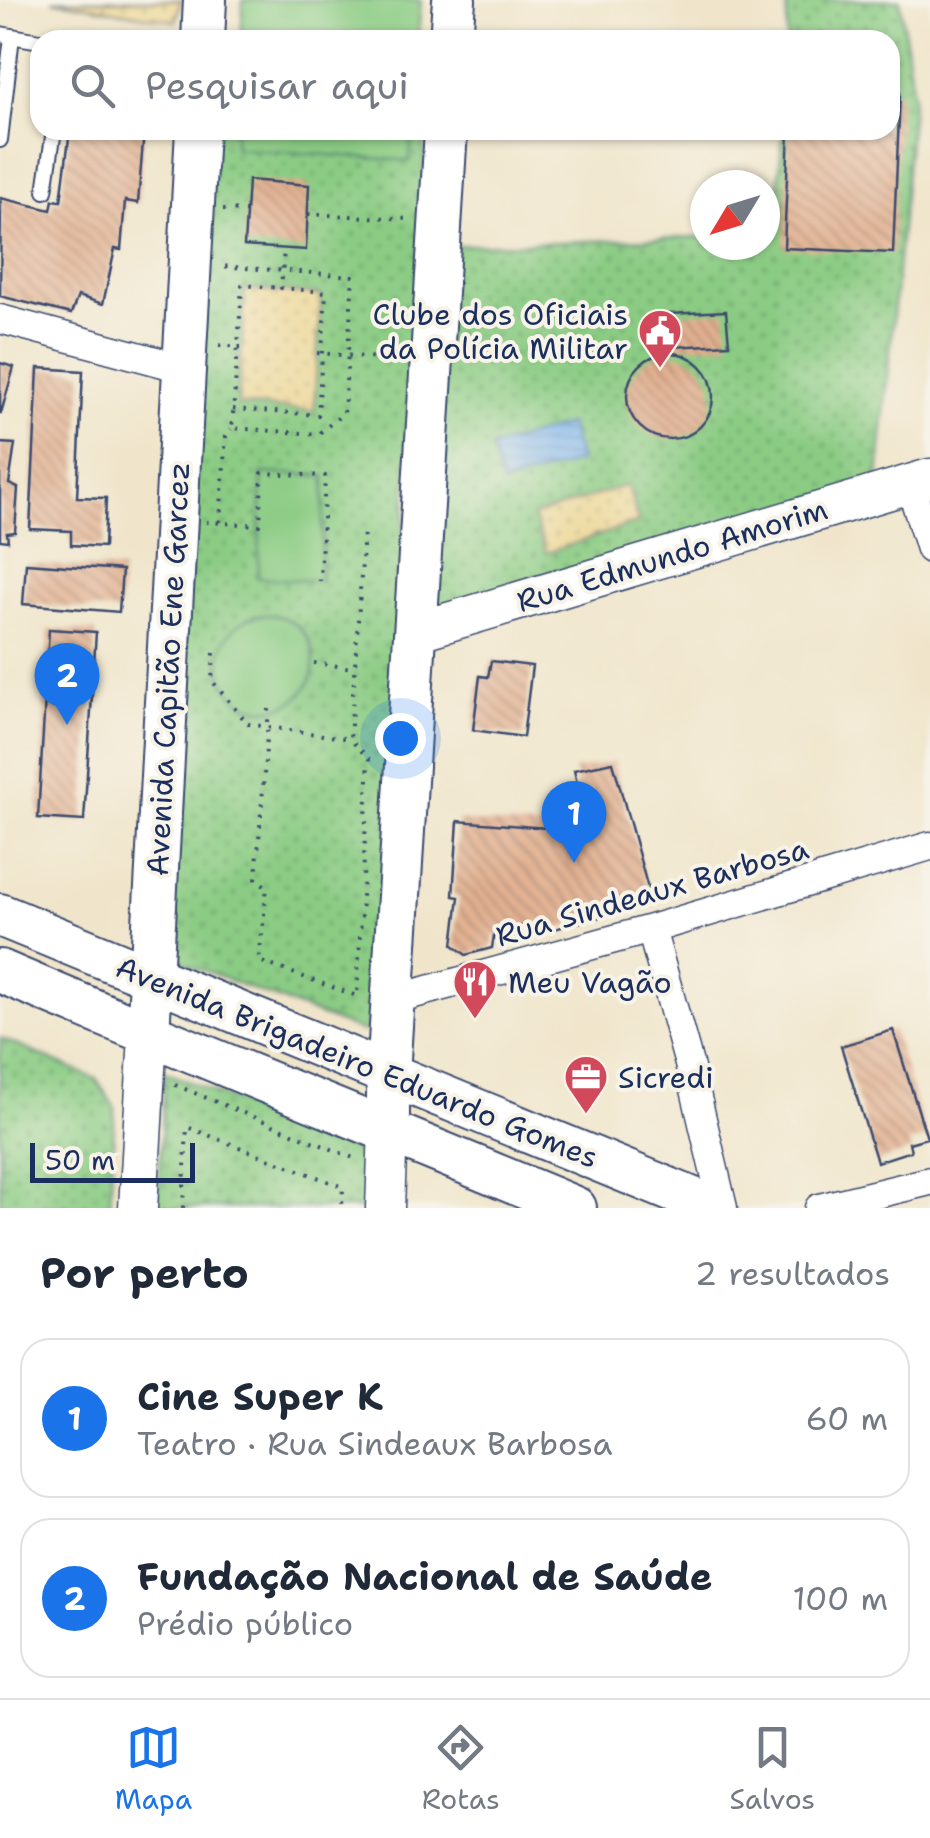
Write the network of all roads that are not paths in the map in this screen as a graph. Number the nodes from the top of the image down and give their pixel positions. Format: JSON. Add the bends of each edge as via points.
{"nodes":[{"id":1,"x":205,"y":0,"type":"edge"},
{"id":2,"x":454,"y":0,"type":"edge"},
{"id":3,"x":204,"y":30,"type":"edge"},
{"id":4,"x":452,"y":30,"type":"edge"},
{"id":5,"x":6,"y":35,"type":"edge"},
{"id":6,"x":0,"y":140,"type":"edge"},
{"id":7,"x":53,"y":140,"type":"edge"},
{"id":8,"x":197,"y":140,"type":"edge"},
{"id":9,"x":445,"y":140,"type":"edge"},
{"id":10,"x":45,"y":191,"type":"dead end"},
{"id":11,"x":0,"y":320,"type":"edge"},
{"id":12,"x":197,"y":357,"type":"junction"},
{"id":13,"x":920,"y":480,"type":"edge"},
{"id":14,"x":930,"y":549,"type":"edge"},
{"id":15,"x":415,"y":632,"type":"junction"},
{"id":16,"x":930,"y":846,"type":"edge"},
{"id":17,"x":0,"y":915,"type":"edge"},
{"id":18,"x":651,"y":929,"type":"junction"},
{"id":19,"x":0,"y":971,"type":"edge"},
{"id":20,"x":152,"y":980,"type":"junction"},
{"id":21,"x":392,"y":1000,"type":"junction"},
{"id":22,"x":148,"y":1035,"type":"junction"},
{"id":23,"x":388,"y":1075,"type":"junction"},
{"id":24,"x":376,"y":1146,"type":"junction"},
{"id":25,"x":930,"y":1181,"type":"edge"},
{"id":26,"x":138,"y":1208,"type":"edge"},
{"id":27,"x":385,"y":1208,"type":"edge"},
{"id":28,"x":575,"y":1208,"type":"edge"},
{"id":29,"x":715,"y":1208,"type":"edge"},
{"id":30,"x":723,"y":1208,"type":"edge"},
{"id":31,"x":818,"y":1208,"type":"edge"}],
"edges":[{"from":1,"to":3,"type":"main road"},
{"from":2,"to":4,"type":"main road"},
{"from":5,"to":6,"type":"lane"},
{"from":7,"to":10,"type":"lane"},
{"from":8,"to":12,"type":"main road","name":"Avenida Capitão Ene Garcez"},
{"from":9,"to":15,"type":"main road"},
{"from":11,"to":12,"type":"street"},
{"from":12,"to":20,"type":"main road","name":"Avenida Capitão Ene Garcez","via":[[174,588]]},
{"from":13,"to":14,"type":"street"},
{"from":13,"to":15,"type":"street","name":"Rua Edmundo Amorim"},
{"from":15,"to":21,"type":"main road"},
{"from":16,"to":18,"type":"street","name":"Rua Sindeaux Barbosa"},
{"from":17,"to":20,"type":"main road","name":"Avenida Brigadeiro Eduardo Gomes"},
{"from":18,"to":21,"type":"street","name":"Rua Sindeaux Barbosa"},
{"from":18,"to":30,"type":"street"},
{"from":19,"to":22,"type":"main road","name":"Avenida Brigadeiro Eduardo Gomes"},
{"from":20,"to":22,"type":"main road","name":"Avenida Capitão Ene Garcez"},
{"from":20,"to":23,"type":"main road","name":"Avenida Brigadeiro Eduardo Gomes"},
{"from":21,"to":23,"type":"main road"},
{"from":22,"to":24,"type":"main road","name":"Avenida Brigadeiro Eduardo Gomes"},
{"from":22,"to":26,"type":"street","name":"Avenida Capitão Ene Garcez"},
{"from":23,"to":24,"type":"main road"},
{"from":23,"to":29,"type":"main road","name":"Avenida Brigadeiro Eduardo Gomes"},
{"from":24,"to":27,"type":"street"},
{"from":24,"to":28,"type":"main road","name":"Avenida Brigadeiro Eduardo Gomes"},
{"from":25,"to":31,"type":"street"}]}
